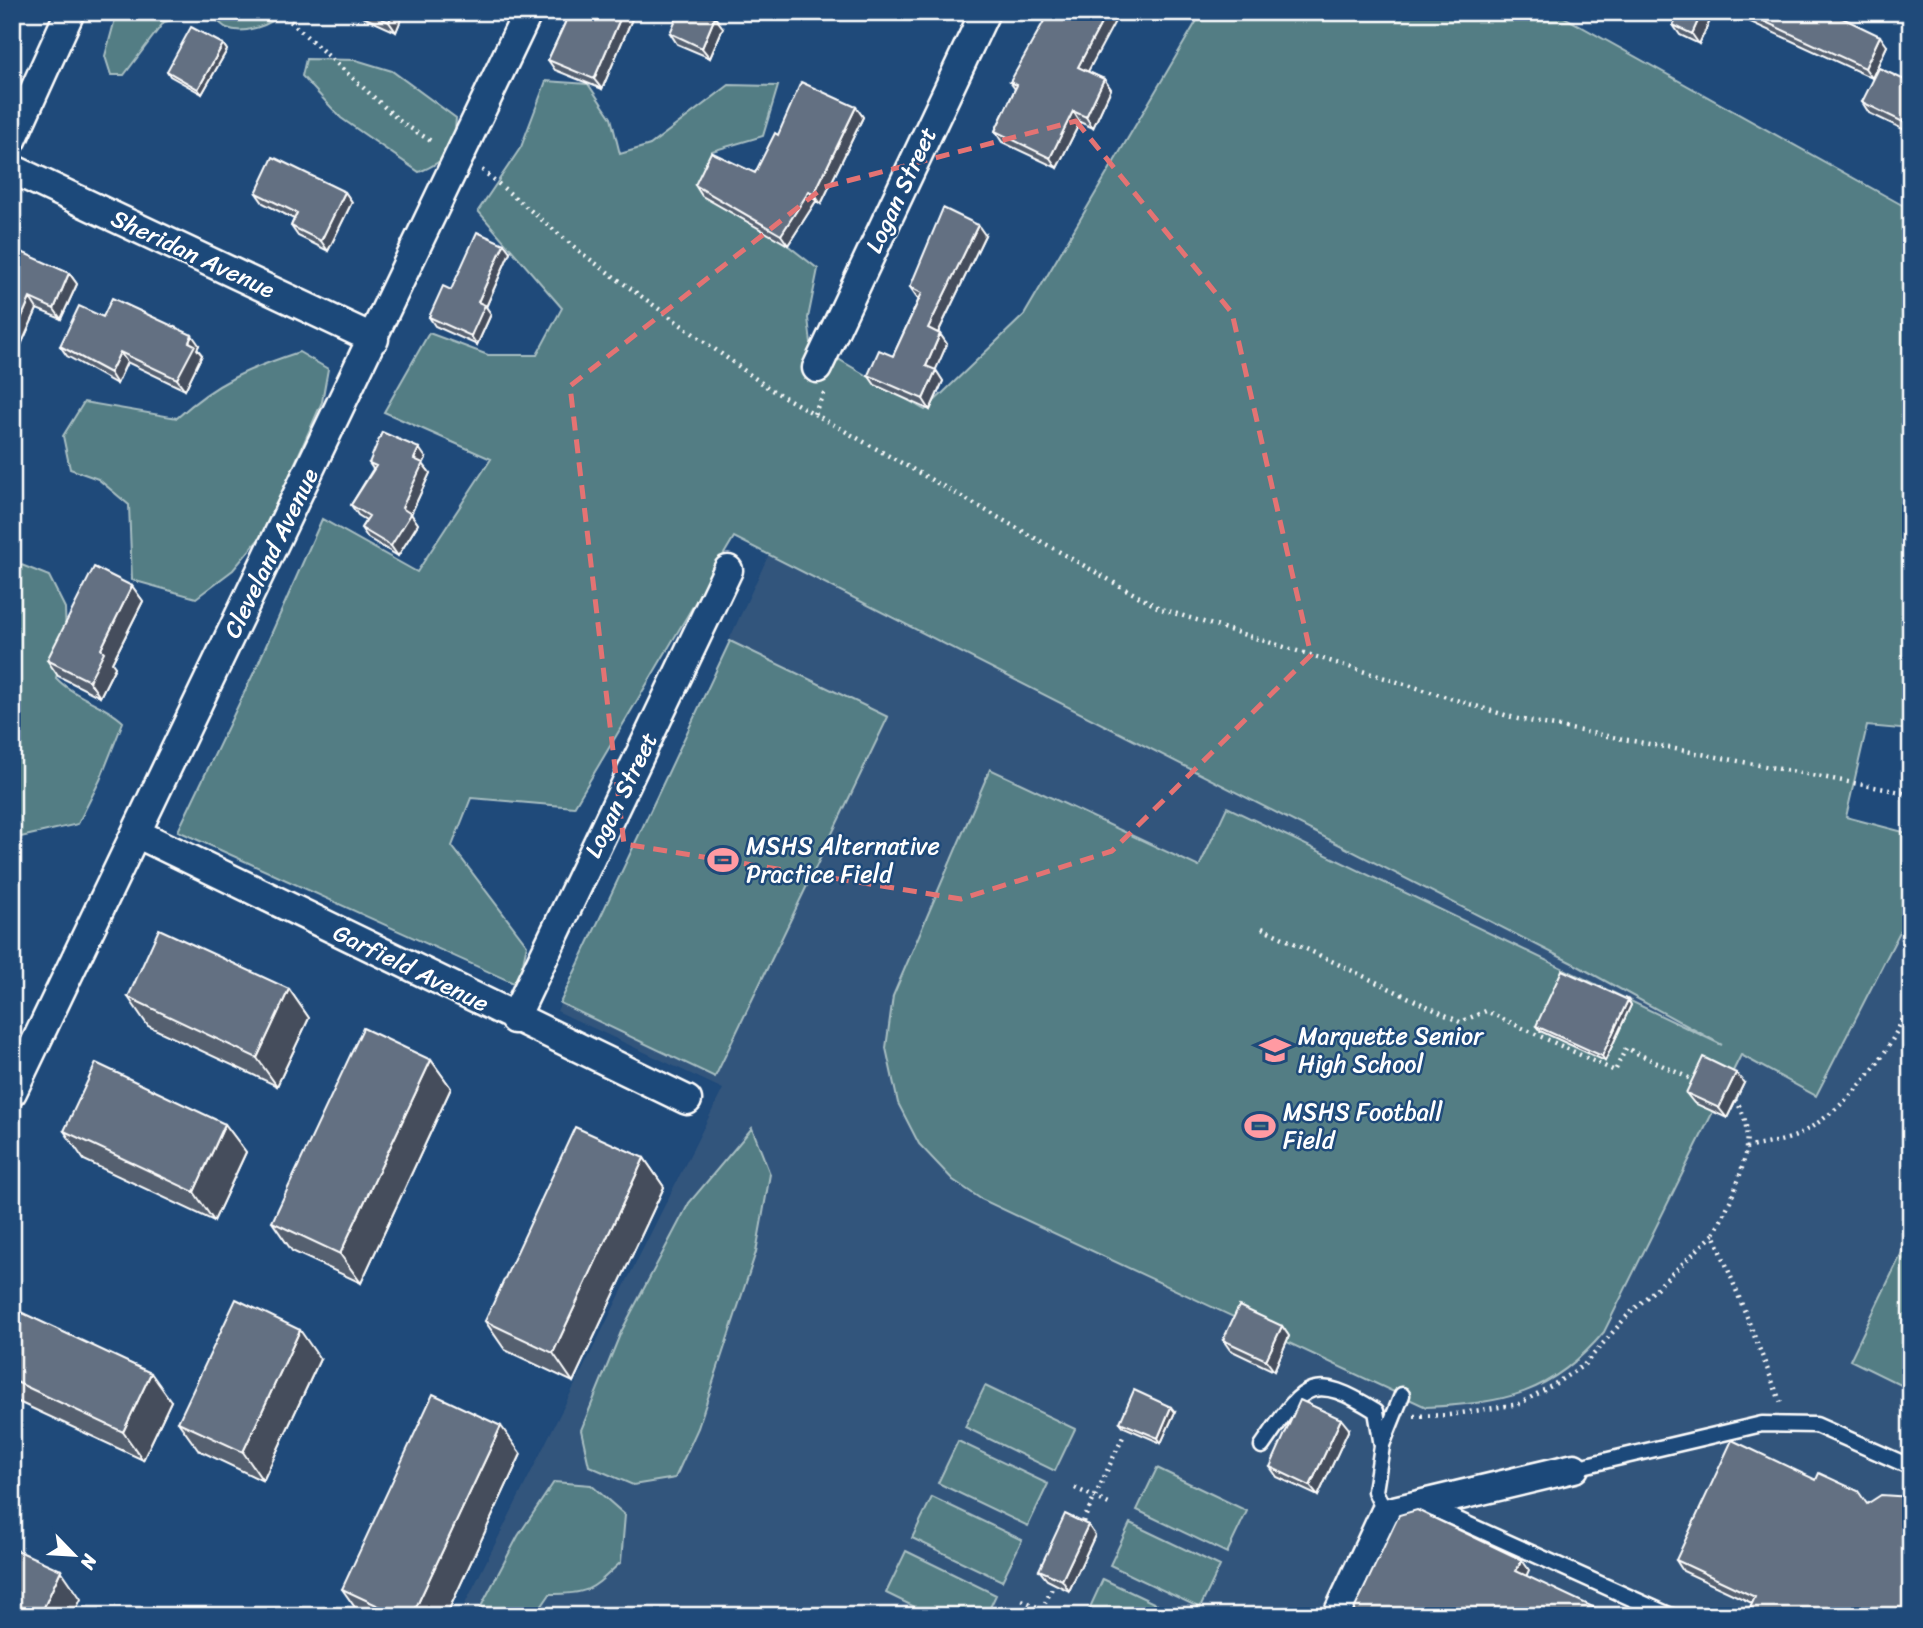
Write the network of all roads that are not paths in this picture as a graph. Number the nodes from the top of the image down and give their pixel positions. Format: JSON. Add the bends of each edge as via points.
{"nodes":[{"id":1,"x":70,"y":12,"type":"edge"},
{"id":2,"x":528,"y":12,"type":"edge"},
{"id":3,"x":985,"y":12,"type":"edge"},
{"id":4,"x":12,"y":140,"type":"edge"},
{"id":5,"x":12,"y":169,"type":"edge"},
{"id":6,"x":374,"y":339,"type":"junction"},
{"id":7,"x":817,"y":368,"type":"dead end"},
{"id":8,"x":729,"y":570,"type":"dead end"},
{"id":9,"x":136,"y":833,"type":"junction"},
{"id":10,"x":514,"y":1019,"type":"junction"},
{"id":11,"x":12,"y":1092,"type":"edge"},
{"id":12,"x":687,"y":1100,"type":"dead end"},
{"id":13,"x":1402,"y":1395,"type":"dead end"},
{"id":14,"x":1262,"y":1446,"type":"dead end"},
{"id":15,"x":1382,"y":1446,"type":"junction"},
{"id":16,"x":1911,"y":1467,"type":"edge"},
{"id":17,"x":1574,"y":1468,"type":"joint"},
{"id":18,"x":1423,"y":1504,"type":"junction"},
{"id":19,"x":1385,"y":1513,"type":"junction"},
{"id":20,"x":1337,"y":1616,"type":"edge"},
{"id":21,"x":1671,"y":1616,"type":"edge"}],
"edges":[{"from":1,"to":4,"type":"street"},
{"from":2,"to":6,"type":"street","name":"Cleveland Avenue"},
{"from":3,"to":7,"type":"street","name":"Logan Street"},
{"from":5,"to":6,"type":"street","name":"Sheridan Avenue"},
{"from":6,"to":9,"type":"street","name":"Cleveland Avenue"},
{"from":8,"to":10,"type":"street","name":"Logan Street"},
{"from":9,"to":10,"type":"street","name":"Garfield Avenue"},
{"from":9,"to":11,"type":"street","name":"Cleveland Avenue"},
{"from":10,"to":12,"type":"street","name":"Garfield Avenue"},
{"from":13,"to":15,"type":"lane"},
{"from":14,"to":15,"type":"lane","via":[[1297,1396],[1326,1386],[1376,1411]]},
{"from":15,"to":19,"type":"lane","via":[[1375,1491]]},
{"from":16,"to":17,"type":"lane","via":[[1816,1424],[1762,1424]]},
{"from":17,"to":18,"type":"street"},
{"from":18,"to":19,"type":"street"},
{"from":18,"to":21,"type":"lane"},
{"from":19,"to":20,"type":"street"}]}
